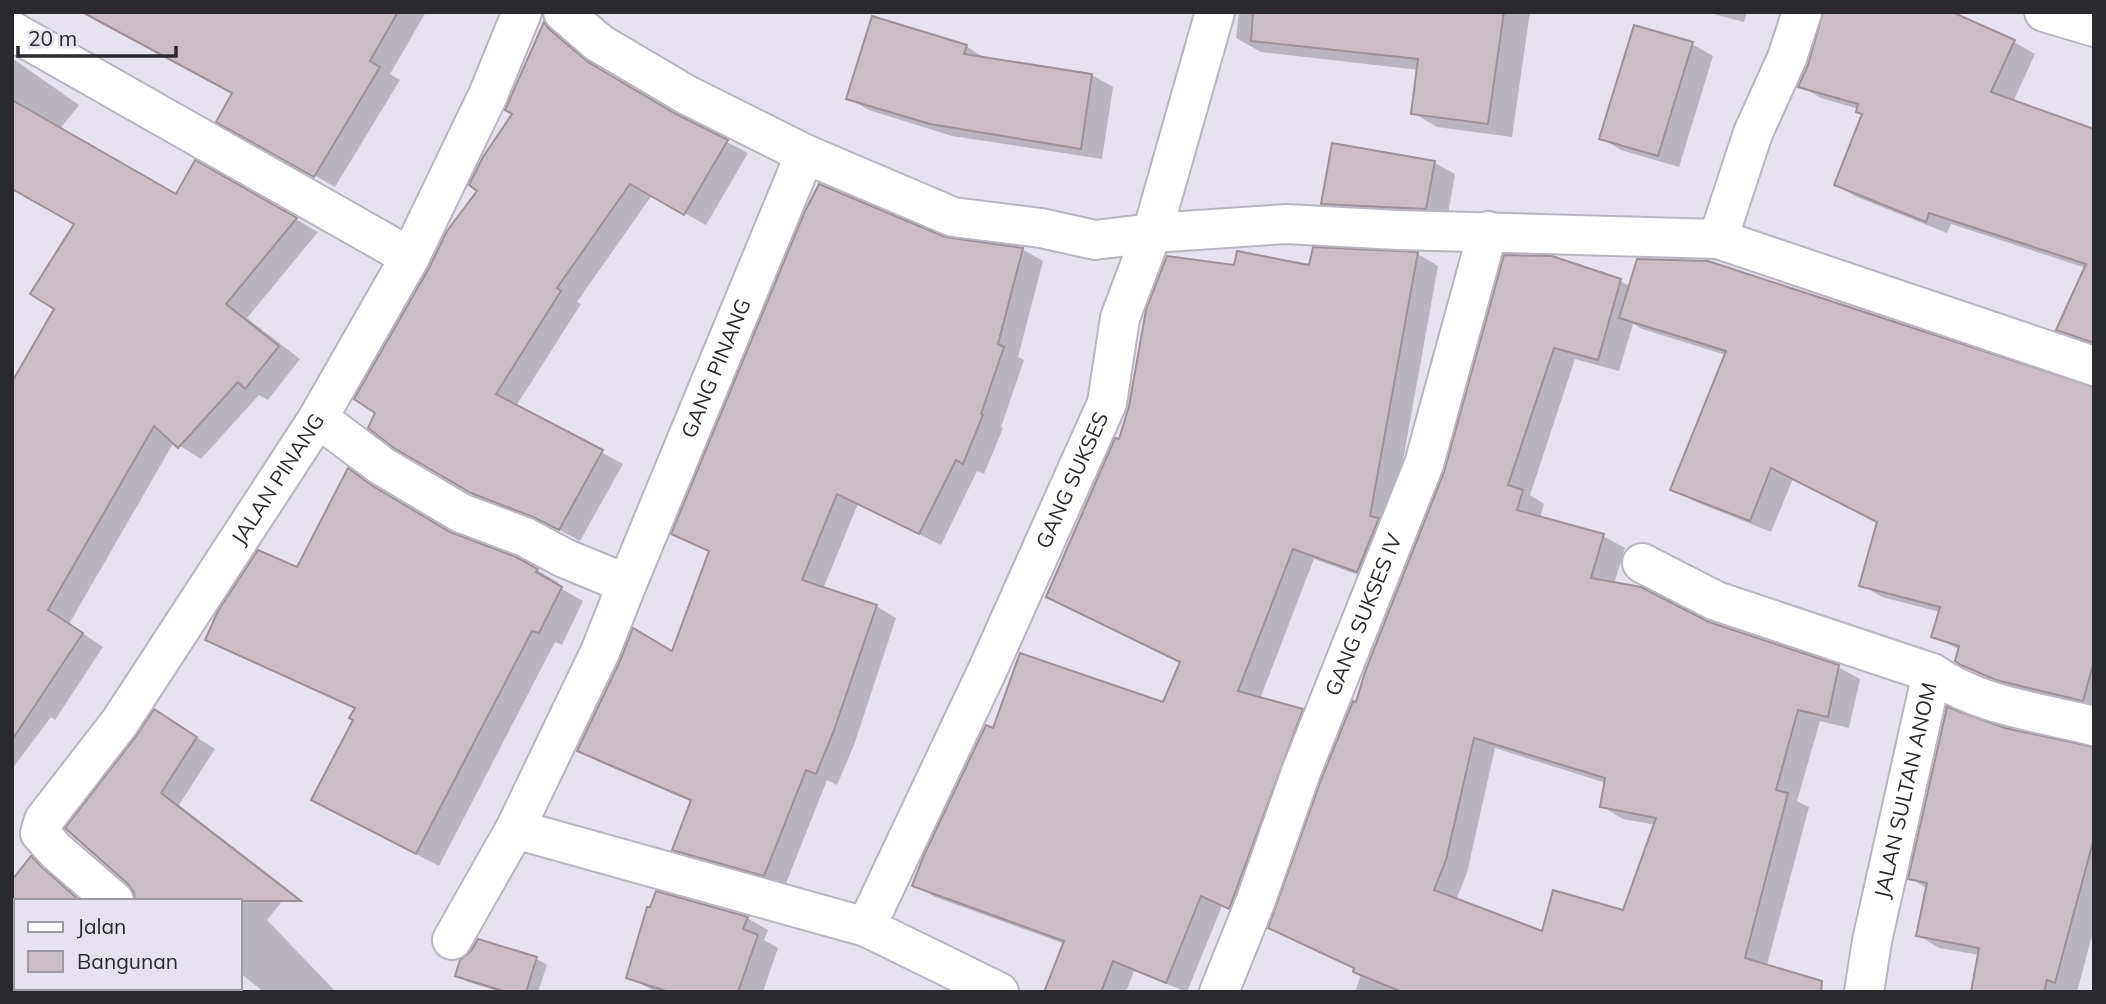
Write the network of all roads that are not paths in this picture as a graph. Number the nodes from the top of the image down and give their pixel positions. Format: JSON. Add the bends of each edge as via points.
{"nodes":[{"id":1,"x":522,"y":12,"type":"edge"},
{"id":2,"x":563,"y":12,"type":"edge"},
{"id":3,"x":1214,"y":12,"type":"edge"},
{"id":4,"x":1802,"y":12,"type":"edge"},
{"id":5,"x":12,"y":31,"type":"edge"},
{"id":6,"x":805,"y":154,"type":"junction"},
{"id":7,"x":1489,"y":232,"type":"junction"},
{"id":8,"x":1152,"y":233,"type":"junction"},
{"id":9,"x":1717,"y":239,"type":"junction"},
{"id":10,"x":410,"y":257,"type":"junction"},
{"id":11,"x":2094,"y":366,"type":"edge"},
{"id":12,"x":318,"y":418,"type":"junction"},
{"id":13,"x":1642,"y":563,"type":"dead end"},
{"id":14,"x":627,"y":584,"type":"junction"},
{"id":15,"x":1932,"y":673,"type":"junction"},
{"id":16,"x":2094,"y":726,"type":"edge"},
{"id":17,"x":515,"y":829,"type":"junction"},
{"id":18,"x":112,"y":899,"type":"edge"},
{"id":19,"x":866,"y":927,"type":"junction"},
{"id":20,"x":453,"y":940,"type":"dead end"},
{"id":21,"x":999,"y":992,"type":"edge"},
{"id":22,"x":1219,"y":992,"type":"edge"},
{"id":23,"x":1864,"y":992,"type":"edge"}],
"edges":[{"from":1,"to":10,"type":"street","name":"JALAN PINANG"},
{"from":2,"to":6,"type":"street","via":[[599,43]]},
{"from":3,"to":8,"type":"street","name":"GANG SUKSES"},
{"from":4,"to":9,"type":"street"},
{"from":5,"to":10,"type":"street"},
{"from":6,"to":8,"type":"street","via":[[953,217],[1095,240]]},
{"from":6,"to":14,"type":"street","name":"GANG PINANG"},
{"from":7,"to":8,"type":"street","via":[[1286,224]]},
{"from":7,"to":9,"type":"street"},
{"from":7,"to":22,"type":"street","name":"GANG SUKSES IV","via":[[1424,464],[1300,772]]},
{"from":8,"to":19,"type":"street","name":"GANG SUKSES","via":[[1119,318],[1107,403]]},
{"from":9,"to":11,"type":"street"},
{"from":10,"to":12,"type":"street","name":"JALAN PINANG"},
{"from":12,"to":14,"type":"street","via":[[382,466],[461,513]]},
{"from":12,"to":18,"type":"street","name":"JALAN PINANG","via":[[120,722],[44,820],[40,833]]},
{"from":13,"to":15,"type":"street","via":[[1716,601]]},
{"from":14,"to":17,"type":"street","name":"GANG PINANG","via":[[600,652]]},
{"from":15,"to":16,"type":"street","name":"JALAN SULTAN ANOM","via":[[1949,685],[2026,712]]},
{"from":15,"to":23,"type":"street","name":"JALAN SULTAN ANOM"},
{"from":17,"to":19,"type":"street"},
{"from":17,"to":20,"type":"street","name":"GANG PINANG"},
{"from":19,"to":21,"type":"street"}]}
